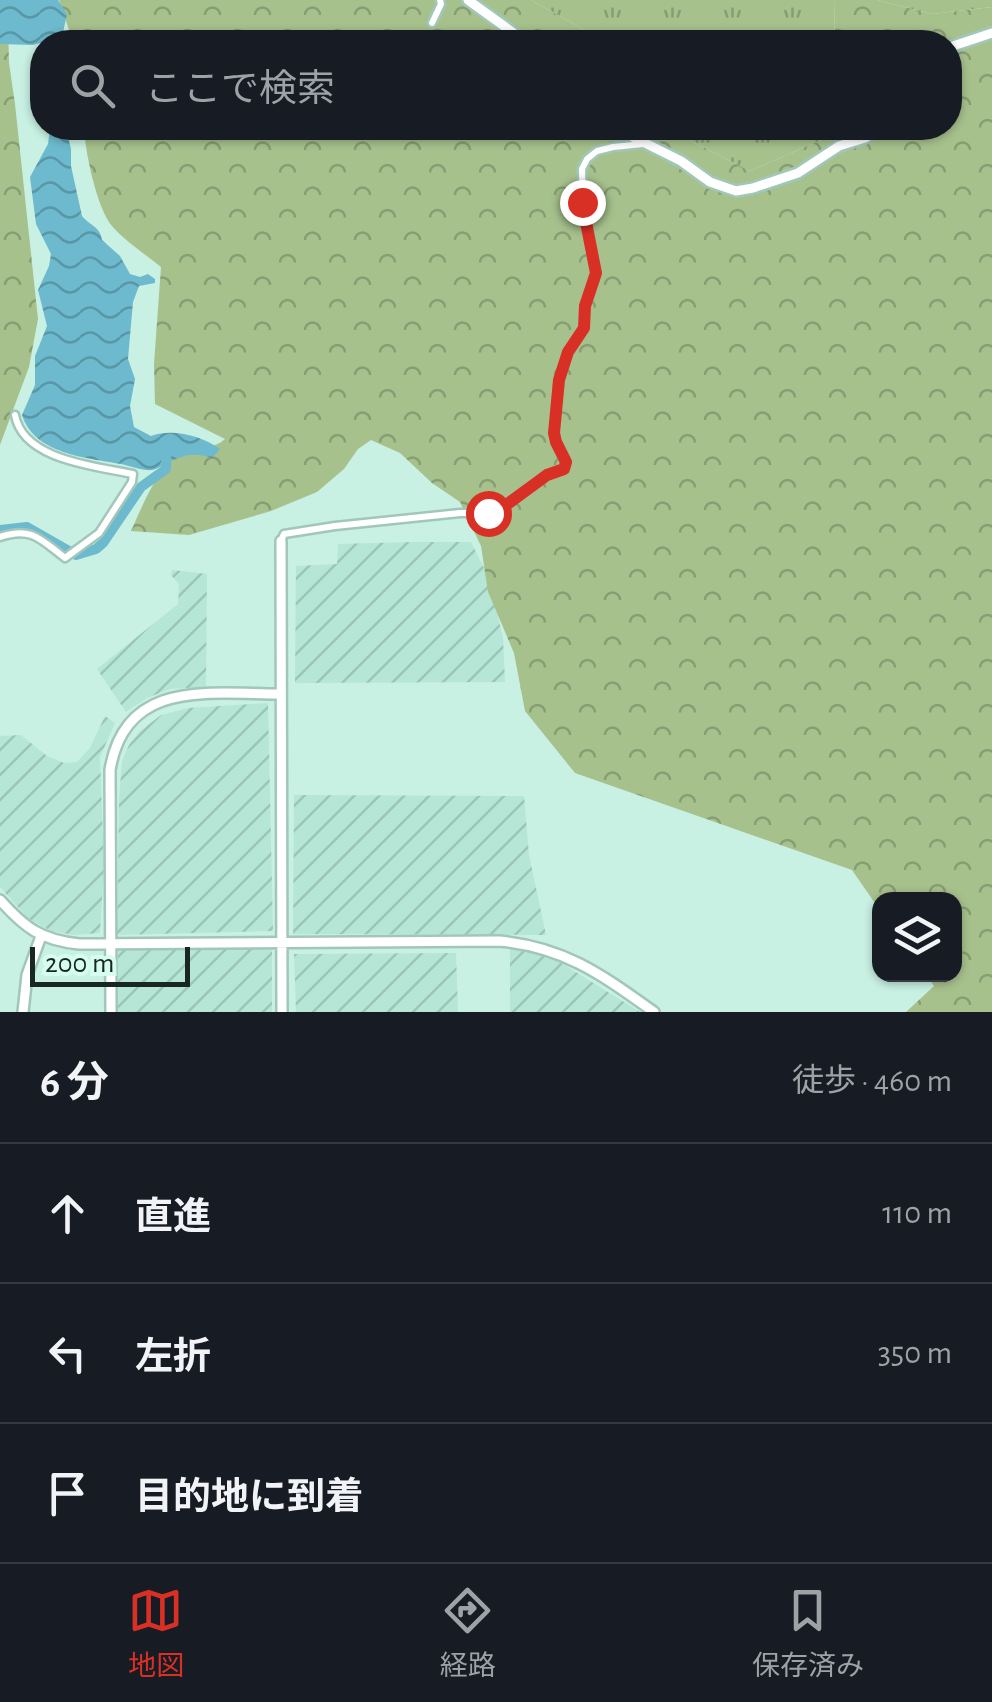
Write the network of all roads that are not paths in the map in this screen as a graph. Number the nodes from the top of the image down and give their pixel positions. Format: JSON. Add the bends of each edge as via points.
{"nodes":[{"id":1,"x":440,"y":0,"type":"edge"},
{"id":2,"x":468,"y":0,"type":"edge"},
{"id":3,"x":432,"y":24,"type":"dead end"},
{"id":4,"x":509,"y":30,"type":"edge"},
{"id":5,"x":992,"y":33,"type":"edge"},
{"id":6,"x":962,"y":43,"type":"edge"},
{"id":7,"x":638,"y":140,"type":"edge"},
{"id":8,"x":859,"y":140,"type":"edge"},
{"id":9,"x":645,"y":144,"type":"junction"},
{"id":10,"x":15,"y":415,"type":"dead end"},
{"id":11,"x":0,"y":537,"type":"edge"},
{"id":12,"x":281,"y":541,"type":"joint"},
{"id":13,"x":281,"y":694,"type":"junction"},
{"id":14,"x":0,"y":900,"type":"edge"},
{"id":15,"x":40,"y":936,"type":"junction"},
{"id":16,"x":282,"y":943,"type":"junction"},
{"id":17,"x":110,"y":944,"type":"junction"},
{"id":18,"x":23,"y":1012,"type":"edge"},
{"id":19,"x":111,"y":1012,"type":"edge"},
{"id":20,"x":282,"y":1012,"type":"edge"},
{"id":21,"x":654,"y":1012,"type":"edge"}],
"edges":[{"from":1,"to":3,"type":"street"},
{"from":2,"to":4,"type":"street"},
{"from":5,"to":6,"type":"street"},
{"from":7,"to":9,"type":"street"},
{"from":8,"to":9,"type":"street","via":[[798,173],[736,191]]},
{"from":9,"to":12,"type":"street","via":[[597,151],[582,169],[596,273],[584,328],[559,380],[554,433],[564,469],[488,513],[334,526],[284,534]]},
{"from":10,"to":11,"type":"street","via":[[26,439],[43,450],[133,474],[99,533],[64,558],[31,534]]},
{"from":12,"to":13,"type":"street"},
{"from":13,"to":16,"type":"street"},
{"from":13,"to":17,"type":"street","via":[[173,696],[126,725],[110,770]]},
{"from":14,"to":15,"type":"street"},
{"from":15,"to":17,"type":"street"},
{"from":15,"to":18,"type":"street"},
{"from":16,"to":17,"type":"street"},
{"from":16,"to":20,"type":"street"},
{"from":16,"to":21,"type":"street","via":[[532,945],[580,963]]},
{"from":17,"to":19,"type":"street"}]}
